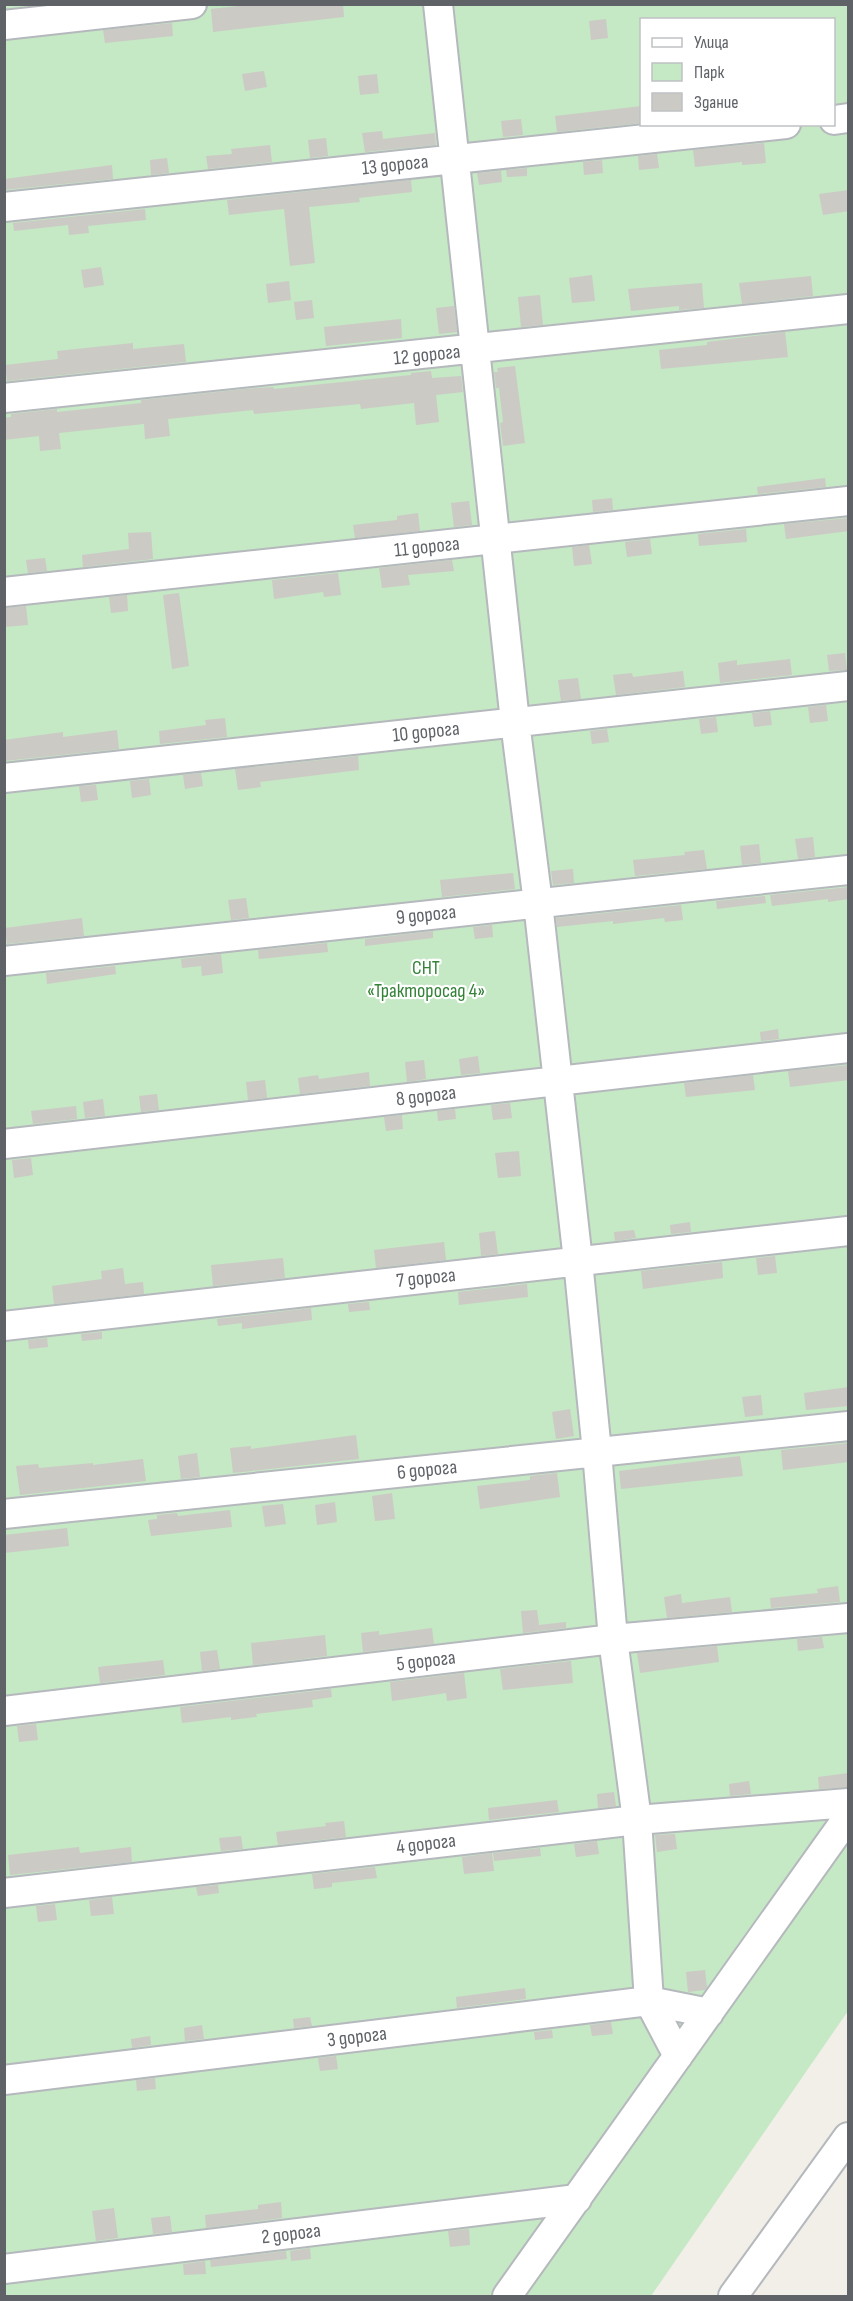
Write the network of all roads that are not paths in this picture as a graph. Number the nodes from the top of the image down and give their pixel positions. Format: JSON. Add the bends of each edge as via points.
{"nodes":[{"id":1,"x":192,"y":4,"type":"edge"},
{"id":2,"x":438,"y":4,"type":"edge"},
{"id":3,"x":4,"y":25,"type":"edge"},
{"id":4,"x":767,"y":126,"type":"edge"},
{"id":5,"x":456,"y":158,"type":"junction"},
{"id":6,"x":4,"y":207,"type":"edge"},
{"id":7,"x":849,"y":309,"type":"edge"},
{"id":8,"x":476,"y":350,"type":"junction"},
{"id":9,"x":4,"y":398,"type":"edge"},
{"id":10,"x":849,"y":501,"type":"edge"},
{"id":11,"x":496,"y":539,"type":"junction"},
{"id":12,"x":4,"y":592,"type":"edge"},
{"id":13,"x":849,"y":686,"type":"edge"},
{"id":14,"x":515,"y":722,"type":"junction"},
{"id":15,"x":4,"y":778,"type":"edge"},
{"id":16,"x":849,"y":870,"type":"edge"},
{"id":17,"x":538,"y":903,"type":"junction"},
{"id":18,"x":4,"y":961,"type":"edge"},
{"id":19,"x":849,"y":1048,"type":"edge"},
{"id":20,"x":556,"y":1081,"type":"junction"},
{"id":21,"x":4,"y":1144,"type":"edge"},
{"id":22,"x":849,"y":1231,"type":"edge"},
{"id":23,"x":578,"y":1261,"type":"junction"},
{"id":24,"x":4,"y":1326,"type":"edge"},
{"id":25,"x":849,"y":1426,"type":"edge"},
{"id":26,"x":597,"y":1452,"type":"junction"},
{"id":27,"x":4,"y":1514,"type":"edge"},
{"id":28,"x":849,"y":1618,"type":"edge"},
{"id":29,"x":613,"y":1639,"type":"junction"},
{"id":30,"x":4,"y":1711,"type":"edge"},
{"id":31,"x":849,"y":1803,"type":"edge"},
{"id":32,"x":849,"y":1817,"type":"edge"},
{"id":33,"x":637,"y":1820,"type":"junction"},
{"id":34,"x":4,"y":1893,"type":"edge"},
{"id":35,"x":649,"y":2001,"type":"junction"},
{"id":36,"x":709,"y":2013,"type":"junction"},
{"id":37,"x":678,"y":2056,"type":"junction"},
{"id":38,"x":4,"y":2080,"type":"edge"},
{"id":39,"x":849,"y":2137,"type":"edge"},
{"id":40,"x":577,"y":2199,"type":"junction"},
{"id":41,"x":4,"y":2269,"type":"edge"},
{"id":42,"x":507,"y":2296,"type":"edge"},
{"id":43,"x":733,"y":2296,"type":"edge"}],
"edges":[{"from":1,"to":3,"type":"street"},
{"from":2,"to":5,"type":"street"},
{"from":4,"to":5,"type":"street","name":"13 дорога"},
{"from":5,"to":6,"type":"street","name":"13 дорога"},
{"from":5,"to":8,"type":"street"},
{"from":7,"to":8,"type":"street","name":"12 дорога"},
{"from":8,"to":9,"type":"street","name":"12 дорога"},
{"from":8,"to":11,"type":"street"},
{"from":10,"to":11,"type":"street","name":"11 дорога"},
{"from":11,"to":12,"type":"street","name":"11 дорога"},
{"from":11,"to":14,"type":"street"},
{"from":13,"to":14,"type":"street","name":"10 дорога"},
{"from":14,"to":15,"type":"street","name":"10 дорога"},
{"from":14,"to":17,"type":"street"},
{"from":16,"to":17,"type":"street","name":"9 дорога"},
{"from":17,"to":18,"type":"street","name":"9 дорога"},
{"from":17,"to":20,"type":"street"},
{"from":19,"to":20,"type":"street","name":"8 дорога"},
{"from":20,"to":21,"type":"street","name":"8 дорога"},
{"from":20,"to":23,"type":"street"},
{"from":22,"to":23,"type":"street","name":"7 дорога"},
{"from":23,"to":24,"type":"street","name":"7 дорога"},
{"from":23,"to":26,"type":"street"},
{"from":25,"to":26,"type":"street","name":"6 дорога"},
{"from":26,"to":27,"type":"street","name":"6 дорога"},
{"from":26,"to":29,"type":"street"},
{"from":28,"to":29,"type":"street","name":"5 дорога"},
{"from":29,"to":30,"type":"street","name":"5 дорога"},
{"from":29,"to":33,"type":"street"},
{"from":31,"to":33,"type":"street","name":"4 дорога"},
{"from":32,"to":36,"type":"street"},
{"from":33,"to":34,"type":"street","name":"4 дорога"},
{"from":33,"to":35,"type":"street"},
{"from":35,"to":36,"type":"street","name":"3 дорога"},
{"from":35,"to":37,"type":"street"},
{"from":35,"to":38,"type":"street","name":"3 дорога"},
{"from":36,"to":37,"type":"street"},
{"from":37,"to":40,"type":"street"},
{"from":39,"to":43,"type":"street"},
{"from":40,"to":41,"type":"street","name":"2 дорога"},
{"from":40,"to":42,"type":"street"}]}
